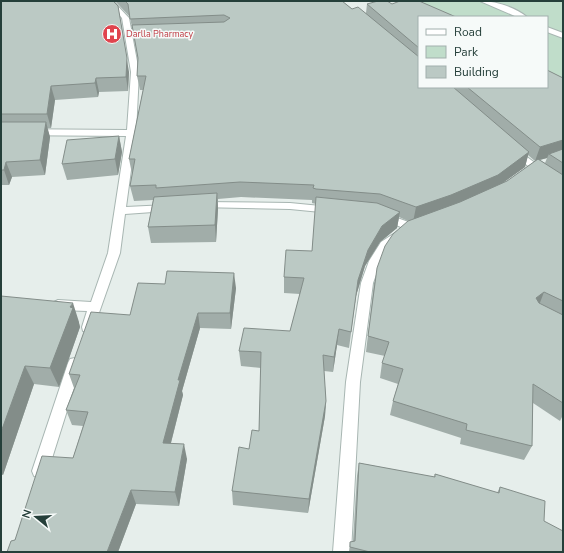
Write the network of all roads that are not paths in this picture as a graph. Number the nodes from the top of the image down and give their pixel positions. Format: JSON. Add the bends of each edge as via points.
{"nodes":[{"id":1,"x":109,"y":1,"type":"edge"},
{"id":2,"x":483,"y":1,"type":"edge"},
{"id":3,"x":498,"y":3,"type":"edge"},
{"id":4,"x":521,"y":16,"type":"edge"},
{"id":5,"x":549,"y":29,"type":"edge"},
{"id":6,"x":563,"y":32,"type":"edge"},
{"id":7,"x":563,"y":36,"type":"edge"},
{"id":8,"x":1,"y":132,"type":"edge"},
{"id":9,"x":131,"y":133,"type":"junction"},
{"id":10,"x":506,"y":144,"type":"edge"},
{"id":11,"x":548,"y":162,"type":"edge"},
{"id":12,"x":534,"y":167,"type":"junction"},
{"id":13,"x":522,"y":176,"type":"edge"},
{"id":14,"x":563,"y":188,"type":"edge"},
{"id":15,"x":192,"y":206,"type":"edge"},
{"id":16,"x":176,"y":207,"type":"edge"},
{"id":17,"x":345,"y":211,"type":"edge"},
{"id":18,"x":121,"y":212,"type":"junction"},
{"id":19,"x":369,"y":213,"type":"edge"},
{"id":20,"x":426,"y":223,"type":"edge"},
{"id":21,"x":414,"y":228,"type":"junction"},
{"id":22,"x":48,"y":304,"type":"edge"},
{"id":23,"x":95,"y":307,"type":"junction"},
{"id":24,"x":84,"y":337,"type":"edge"},
{"id":25,"x":80,"y":351,"type":"edge"},
{"id":26,"x":35,"y":485,"type":"edge"},
{"id":27,"x":342,"y":552,"type":"edge"}],
"edges":[{"from":1,"to":9,"type":"street","via":[[123,14],[131,35],[135,72]]},
{"from":2,"to":3,"type":"street"},
{"from":3,"to":4,"type":"street"},
{"from":5,"to":6,"type":"street"},
{"from":5,"to":7,"type":"street"},
{"from":8,"to":9,"type":"street"},
{"from":9,"to":18,"type":"street"},
{"from":10,"to":12,"type":"street"},
{"from":11,"to":12,"type":"street"},
{"from":12,"to":13,"type":"street"},
{"from":12,"to":14,"type":"street"},
{"from":15,"to":17,"type":"street","via":[[290,206]]},
{"from":16,"to":18,"type":"street"},
{"from":18,"to":23,"type":"street","via":[[114,253]]},
{"from":19,"to":21,"type":"street"},
{"from":20,"to":21,"type":"street"},
{"from":21,"to":27,"type":"street","via":[[400,232],[385,245],[375,261],[367,284],[353,382]]},
{"from":22,"to":23,"type":"street"},
{"from":23,"to":24,"type":"street"},
{"from":25,"to":26,"type":"street"}]}
